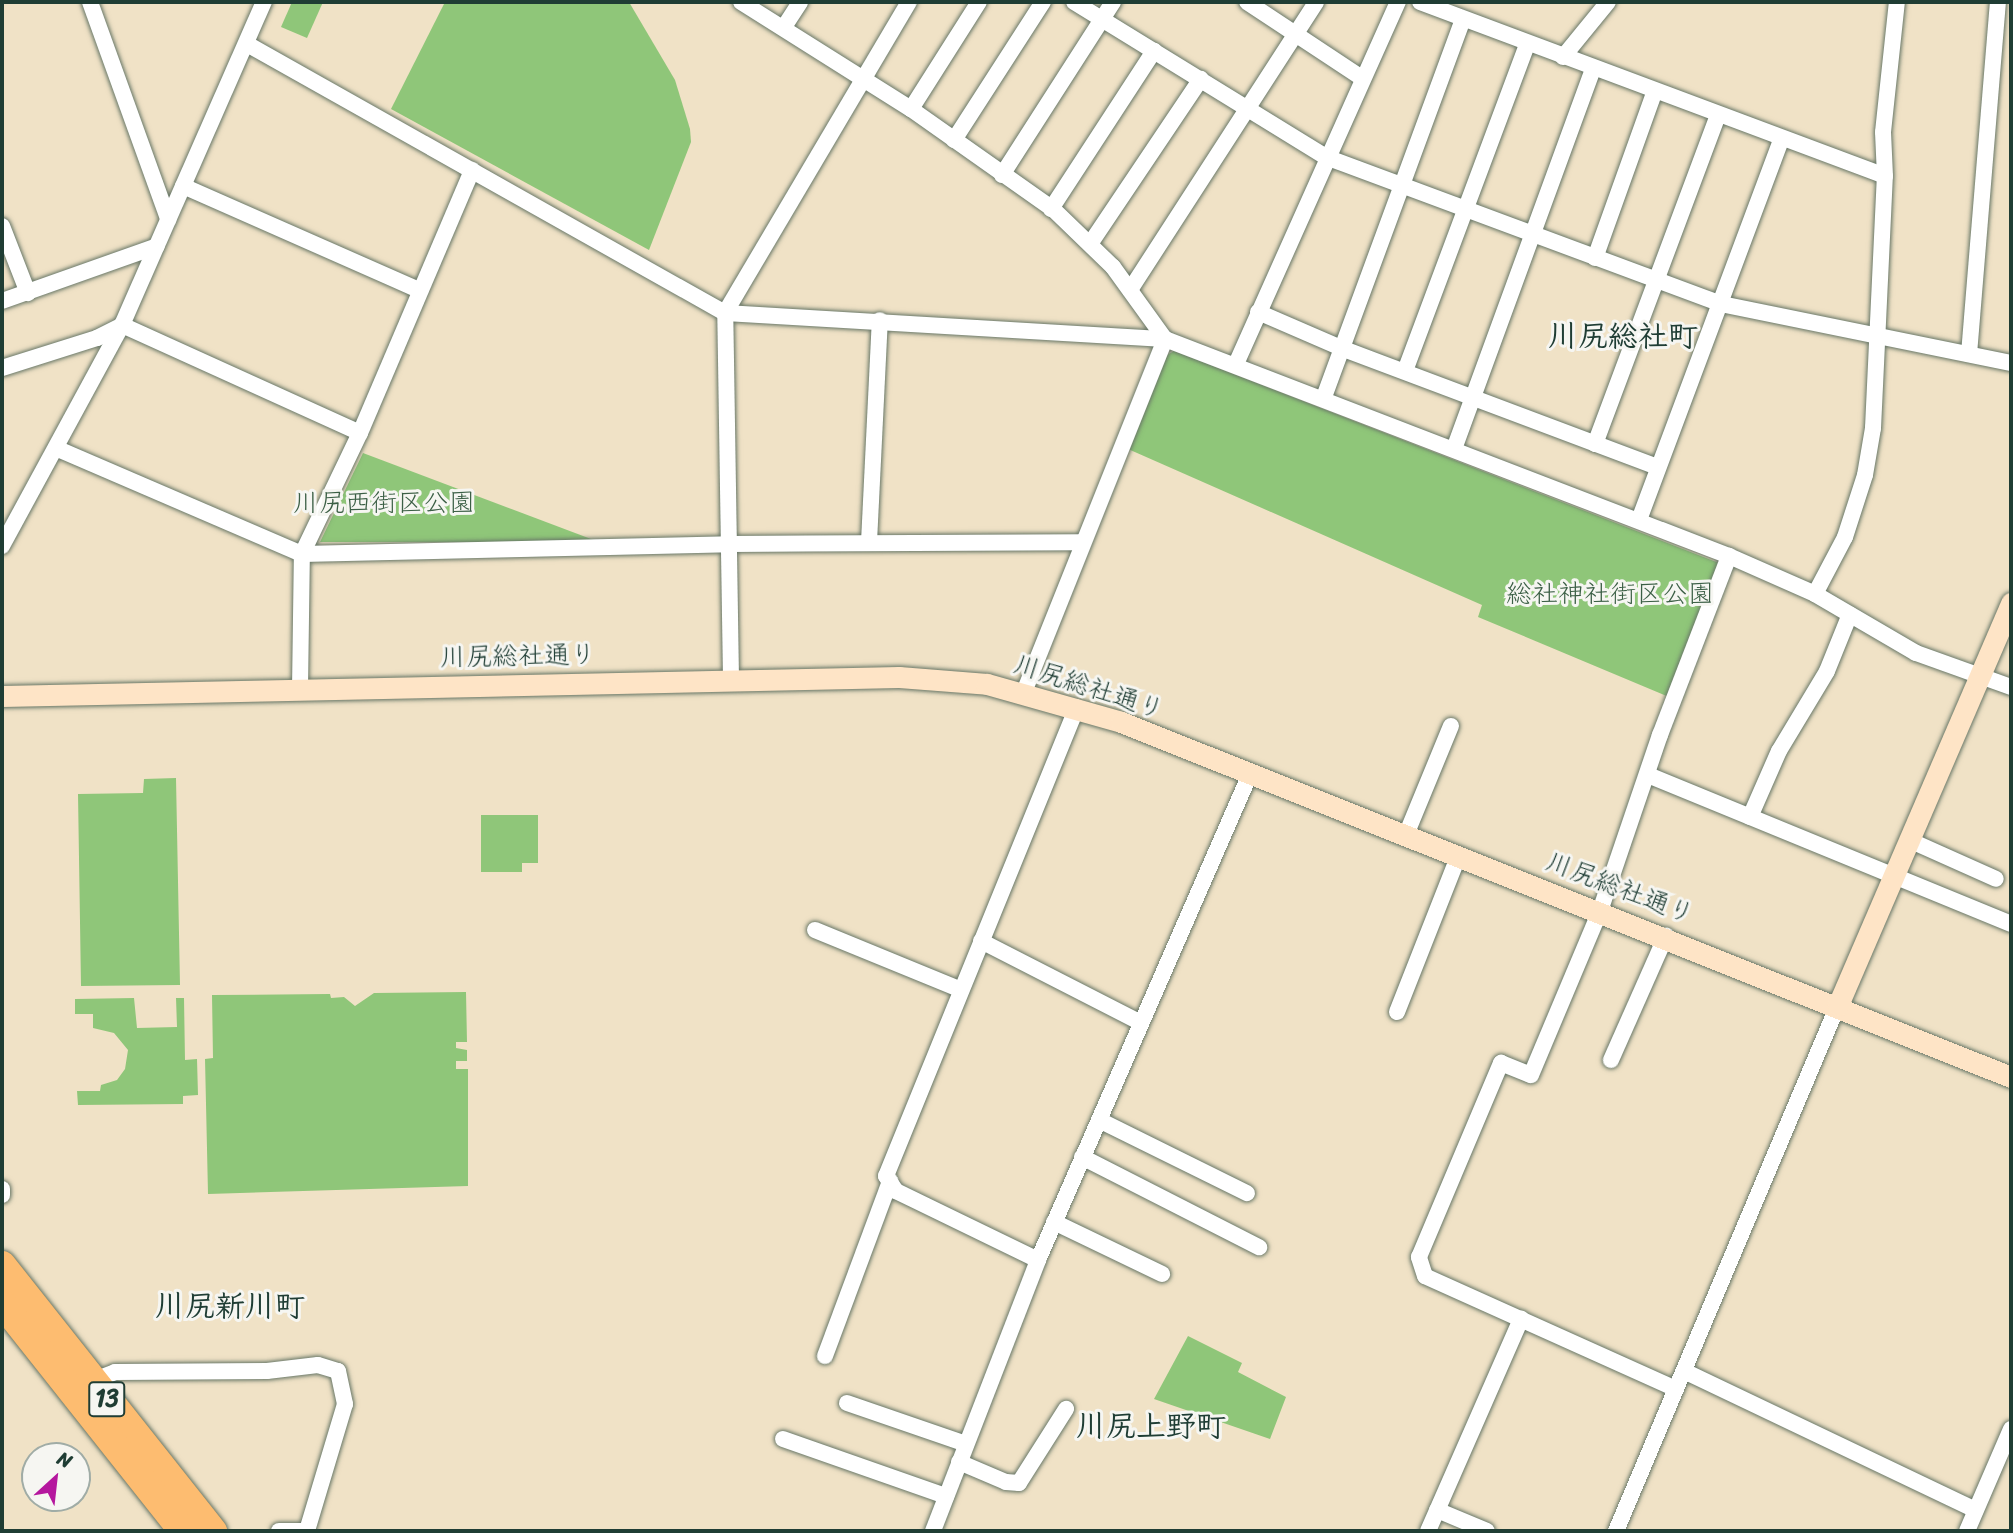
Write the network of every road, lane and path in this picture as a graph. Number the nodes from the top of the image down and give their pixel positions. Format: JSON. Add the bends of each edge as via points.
{"nodes":[{"id":1,"x":90,"y":2,"type":"edge"},
{"id":2,"x":264,"y":2,"type":"edge"},
{"id":3,"x":741,"y":2,"type":"edge"},
{"id":4,"x":800,"y":2,"type":"edge"},
{"id":5,"x":909,"y":2,"type":"edge"},
{"id":6,"x":979,"y":2,"type":"edge"},
{"id":7,"x":1043,"y":2,"type":"edge"},
{"id":8,"x":1074,"y":2,"type":"edge"},
{"id":9,"x":1113,"y":2,"type":"edge"},
{"id":10,"x":1247,"y":2,"type":"edge"},
{"id":11,"x":1316,"y":2,"type":"edge"},
{"id":12,"x":1398,"y":2,"type":"edge"},
{"id":13,"x":1420,"y":2,"type":"edge"},
{"id":14,"x":1608,"y":2,"type":"edge"},
{"id":15,"x":1897,"y":2,"type":"edge"},
{"id":16,"x":1998,"y":2,"type":"edge"},
{"id":17,"x":1101,"y":19,"type":"junction"},
{"id":18,"x":1463,"y":19,"type":"junction"},
{"id":19,"x":784,"y":27,"type":"junction"},
{"id":20,"x":1296,"y":33,"type":"junction"},
{"id":21,"x":247,"y":44,"type":"junction"},
{"id":22,"x":1527,"y":44,"type":"junction"},
{"id":23,"x":1153,"y":51,"type":"junction"},
{"id":24,"x":1563,"y":57,"type":"junction"},
{"id":25,"x":1593,"y":70,"type":"junction"},
{"id":26,"x":1362,"y":78,"type":"junction"},
{"id":27,"x":1200,"y":79,"type":"junction"},
{"id":28,"x":859,"y":80,"type":"junction"},
{"id":29,"x":1654,"y":93,"type":"junction"},
{"id":30,"x":1248,"y":108,"type":"junction"},
{"id":31,"x":911,"y":109,"type":"junction"},
{"id":32,"x":1717,"y":117,"type":"junction"},
{"id":33,"x":954,"y":140,"type":"junction"},
{"id":34,"x":1781,"y":141,"type":"junction"},
{"id":35,"x":1326,"y":157,"type":"junction"},
{"id":36,"x":472,"y":170,"type":"junction"},
{"id":37,"x":1002,"y":175,"type":"junction"},
{"id":38,"x":1885,"y":176,"type":"junction"},
{"id":39,"x":183,"y":186,"type":"junction"},
{"id":40,"x":1401,"y":186,"type":"junction"},
{"id":41,"x":1051,"y":209,"type":"junction"},
{"id":42,"x":1467,"y":210,"type":"junction"},
{"id":43,"x":168,"y":219,"type":"junction"},
{"id":44,"x":2,"y":226,"type":"edge"},
{"id":45,"x":1529,"y":234,"type":"junction"},
{"id":46,"x":1090,"y":244,"type":"junction"},
{"id":47,"x":157,"y":246,"type":"junction"},
{"id":48,"x":1595,"y":258,"type":"junction"},
{"id":49,"x":1656,"y":281,"type":"junction"},
{"id":50,"x":419,"y":290,"type":"junction"},
{"id":51,"x":1130,"y":290,"type":"junction"},
{"id":52,"x":28,"y":293,"type":"junction"},
{"id":53,"x":2,"y":301,"type":"edge"},
{"id":54,"x":1721,"y":304,"type":"junction"},
{"id":55,"x":1258,"y":312,"type":"junction"},
{"id":56,"x":725,"y":313,"type":"junction"},
{"id":57,"x":880,"y":320,"type":"junction"},
{"id":58,"x":122,"y":325,"type":"junction"},
{"id":59,"x":1880,"y":335,"type":"junction"},
{"id":60,"x":1165,"y":339,"type":"junction"},
{"id":61,"x":1341,"y":348,"type":"junction"},
{"id":62,"x":1969,"y":354,"type":"junction"},
{"id":63,"x":2011,"y":363,"type":"edge"},
{"id":64,"x":1236,"y":364,"type":"junction"},
{"id":65,"x":2,"y":368,"type":"edge"},
{"id":66,"x":1405,"y":371,"type":"junction"},
{"id":67,"x":1471,"y":395,"type":"junction"},
{"id":68,"x":1324,"y":397,"type":"junction"},
{"id":69,"x":360,"y":433,"type":"junction"},
{"id":70,"x":1595,"y":444,"type":"junction"},
{"id":71,"x":58,"y":449,"type":"junction"},
{"id":72,"x":1454,"y":449,"type":"junction"},
{"id":73,"x":1657,"y":467,"type":"junction"},
{"id":74,"x":1639,"y":520,"type":"junction"},
{"id":75,"x":869,"y":542,"type":"junction"},
{"id":76,"x":1082,"y":542,"type":"junction"},
{"id":77,"x":730,"y":544,"type":"junction"},
{"id":78,"x":2,"y":546,"type":"edge"},
{"id":79,"x":302,"y":555,"type":"junction"},
{"id":80,"x":1729,"y":556,"type":"junction"},
{"id":81,"x":1815,"y":594,"type":"junction"},
{"id":82,"x":2011,"y":603,"type":"edge"},
{"id":83,"x":1850,"y":614,"type":"junction"},
{"id":84,"x":1980,"y":676,"type":"junction"},
{"id":85,"x":731,"y":680,"type":"junction"},
{"id":86,"x":2011,"y":687,"type":"edge"},
{"id":87,"x":300,"y":689,"type":"junction"},
{"id":88,"x":1024,"y":692,"type":"junction"},
{"id":89,"x":2,"y":696,"type":"edge"},
{"id":90,"x":1077,"y":707,"type":"junction"},
{"id":91,"x":1451,"y":726,"type":"dead end"},
{"id":92,"x":1250,"y":774,"type":"junction"},
{"id":93,"x":1648,"y":775,"type":"junction"},
{"id":94,"x":1750,"y":817,"type":"junction"},
{"id":95,"x":1406,"y":835,"type":"junction"},
{"id":96,"x":1909,"y":840,"type":"junction"},
{"id":97,"x":1459,"y":855,"type":"junction"},
{"id":98,"x":1893,"y":877,"type":"junction"},
{"id":99,"x":1996,"y":879,"type":"dead end"},
{"id":100,"x":1600,"y":911,"type":"junction"},
{"id":101,"x":2011,"y":924,"type":"edge"},
{"id":102,"x":815,"y":930,"type":"dead end"},
{"id":103,"x":1666,"y":936,"type":"junction"},
{"id":104,"x":981,"y":941,"type":"junction"},
{"id":105,"x":961,"y":990,"type":"junction"},
{"id":106,"x":1838,"y":1004,"type":"junction"},
{"id":107,"x":1397,"y":1012,"type":"dead end"},
{"id":108,"x":1141,"y":1023,"type":"junction"},
{"id":109,"x":1611,"y":1060,"type":"dead end"},
{"id":110,"x":2011,"y":1076,"type":"edge"},
{"id":111,"x":1099,"y":1120,"type":"junction"},
{"id":112,"x":1082,"y":1157,"type":"junction"},
{"id":113,"x":890,"y":1181,"type":"junction"},
{"id":114,"x":2,"y":1189,"type":"edge"},
{"id":115,"x":1247,"y":1193,"type":"dead end"},
{"id":116,"x":2,"y":1195,"type":"edge"},
{"id":117,"x":1054,"y":1222,"type":"junction"},
{"id":118,"x":1259,"y":1247,"type":"dead end"},
{"id":119,"x":1038,"y":1259,"type":"junction"},
{"id":120,"x":2,"y":1265,"type":"edge"},
{"id":121,"x":1162,"y":1273,"type":"dead end"},
{"id":122,"x":2,"y":1303,"type":"edge"},
{"id":123,"x":1521,"y":1319,"type":"junction"},
{"id":124,"x":825,"y":1356,"type":"dead end"},
{"id":125,"x":1684,"y":1371,"type":"junction"},
{"id":126,"x":92,"y":1381,"type":"junction"},
{"id":127,"x":1676,"y":1389,"type":"junction"},
{"id":128,"x":847,"y":1403,"type":"dead end"},
{"id":129,"x":1066,"y":1409,"type":"dead end"},
{"id":130,"x":2011,"y":1429,"type":"edge"},
{"id":131,"x":783,"y":1439,"type":"dead end"},
{"id":132,"x":966,"y":1444,"type":"junction"},
{"id":133,"x":959,"y":1462,"type":"junction"},
{"id":134,"x":946,"y":1496,"type":"junction"},
{"id":135,"x":1437,"y":1510,"type":"junction"},
{"id":136,"x":1976,"y":1510,"type":"junction"},
{"id":137,"x":183,"y":1531,"type":"edge"},
{"id":138,"x":213,"y":1531,"type":"edge"},
{"id":139,"x":279,"y":1531,"type":"edge"},
{"id":140,"x":307,"y":1531,"type":"edge"},
{"id":141,"x":933,"y":1531,"type":"edge"},
{"id":142,"x":1428,"y":1531,"type":"edge"},
{"id":143,"x":1487,"y":1531,"type":"edge"},
{"id":144,"x":1616,"y":1531,"type":"edge"},
{"id":145,"x":1967,"y":1531,"type":"edge"}],
"edges":[{"from":1,"to":43,"type":"street"},
{"from":2,"to":21,"type":"street"},
{"from":3,"to":19,"type":"street"},
{"from":4,"to":19,"type":"street"},
{"from":5,"to":28,"type":"street"},
{"from":6,"to":31,"type":"street"},
{"from":7,"to":33,"type":"street"},
{"from":8,"to":17,"type":"street"},
{"from":9,"to":17,"type":"street"},
{"from":10,"to":20,"type":"street"},
{"from":11,"to":20,"type":"street"},
{"from":12,"to":26,"type":"street"},
{"from":13,"to":18,"type":"street"},
{"from":14,"to":24,"type":"street"},
{"from":15,"to":38,"type":"street","via":[[1883,132]]},
{"from":16,"to":62,"type":"street"},
{"from":17,"to":23,"type":"street"},
{"from":17,"to":37,"type":"street"},
{"from":18,"to":22,"type":"street"},
{"from":18,"to":40,"type":"street"},
{"from":19,"to":28,"type":"street"},
{"from":20,"to":26,"type":"street"},
{"from":20,"to":30,"type":"street"},
{"from":21,"to":36,"type":"street"},
{"from":21,"to":39,"type":"street"},
{"from":22,"to":24,"type":"street"},
{"from":22,"to":42,"type":"street"},
{"from":23,"to":27,"type":"street"},
{"from":23,"to":41,"type":"street"},
{"from":24,"to":25,"type":"street"},
{"from":25,"to":29,"type":"street"},
{"from":25,"to":45,"type":"street"},
{"from":26,"to":35,"type":"street"},
{"from":27,"to":30,"type":"street"},
{"from":27,"to":46,"type":"street"},
{"from":28,"to":31,"type":"street"},
{"from":28,"to":56,"type":"street","via":[[828,142]]},
{"from":29,"to":32,"type":"street"},
{"from":29,"to":48,"type":"street"},
{"from":30,"to":35,"type":"street"},
{"from":30,"to":51,"type":"street"},
{"from":31,"to":33,"type":"street"},
{"from":32,"to":34,"type":"street"},
{"from":32,"to":49,"type":"street"},
{"from":33,"to":37,"type":"street"},
{"from":34,"to":38,"type":"street"},
{"from":34,"to":54,"type":"street"},
{"from":35,"to":40,"type":"street"},
{"from":35,"to":55,"type":"street"},
{"from":36,"to":50,"type":"street"},
{"from":36,"to":56,"type":"street"},
{"from":37,"to":41,"type":"street"},
{"from":38,"to":59,"type":"street"},
{"from":39,"to":43,"type":"street"},
{"from":39,"to":50,"type":"street"},
{"from":40,"to":42,"type":"street"},
{"from":40,"to":61,"type":"street"},
{"from":41,"to":46,"type":"street"},
{"from":42,"to":45,"type":"street"},
{"from":42,"to":66,"type":"street"},
{"from":43,"to":47,"type":"street"},
{"from":44,"to":52,"type":"street"},
{"from":45,"to":48,"type":"street"},
{"from":45,"to":67,"type":"street"},
{"from":46,"to":51,"type":"street"},
{"from":47,"to":52,"type":"street"},
{"from":47,"to":58,"type":"street"},
{"from":48,"to":49,"type":"street"},
{"from":49,"to":54,"type":"street"},
{"from":49,"to":70,"type":"street"},
{"from":50,"to":69,"type":"street"},
{"from":51,"to":60,"type":"street"},
{"from":52,"to":53,"type":"street"},
{"from":54,"to":59,"type":"street"},
{"from":54,"to":73,"type":"street"},
{"from":55,"to":61,"type":"street"},
{"from":55,"to":64,"type":"street"},
{"from":56,"to":57,"type":"street"},
{"from":56,"to":77,"type":"street"},
{"from":57,"to":60,"type":"street"},
{"from":57,"to":75,"type":"street"},
{"from":58,"to":65,"type":"street","via":[[97,338]]},
{"from":58,"to":69,"type":"street"},
{"from":58,"to":71,"type":"street"},
{"from":59,"to":62,"type":"street"},
{"from":59,"to":81,"type":"street","via":[[1865,475],[1845,537]]},
{"from":60,"to":64,"type":"street"},
{"from":60,"to":76,"type":"street"},
{"from":61,"to":66,"type":"street"},
{"from":61,"to":68,"type":"street"},
{"from":62,"to":63,"type":"street"},
{"from":64,"to":68,"type":"street"},
{"from":66,"to":67,"type":"street"},
{"from":67,"to":70,"type":"street"},
{"from":67,"to":72,"type":"street"},
{"from":68,"to":72,"type":"street"},
{"from":69,"to":79,"type":"street"},
{"from":70,"to":73,"type":"street"},
{"from":71,"to":78,"type":"street"},
{"from":71,"to":79,"type":"street"},
{"from":72,"to":74,"type":"street"},
{"from":73,"to":74,"type":"street"},
{"from":74,"to":80,"type":"street"},
{"from":75,"to":76,"type":"street"},
{"from":75,"to":77,"type":"street"},
{"from":76,"to":88,"type":"street"},
{"from":77,"to":79,"type":"street"},
{"from":77,"to":85,"type":"street"},
{"from":79,"to":87,"type":"street"},
{"from":80,"to":81,"type":"street"},
{"from":80,"to":93,"type":"street"},
{"from":81,"to":83,"type":"street"},
{"from":82,"to":84,"type":"street"},
{"from":83,"to":84,"type":"street","via":[[1916,653]]},
{"from":83,"to":94,"type":"street","via":[[1827,671],[1779,751]]},
{"from":84,"to":86,"type":"street"},
{"from":84,"to":96,"type":"street"},
{"from":85,"to":87,"type":"street","name":"川尻総社通り"},
{"from":85,"to":88,"type":"street","name":"川尻総社通り","via":[[899,677]]},
{"from":87,"to":89,"type":"street","name":"川尻総社通り"},
{"from":88,"to":90,"type":"street","name":"川尻総社通り"},
{"from":90,"to":92,"type":"street","name":"川尻総社通り"},
{"from":90,"to":104,"type":"street"},
{"from":91,"to":95,"type":"street"},
{"from":92,"to":95,"type":"street","name":"川尻総社通り"},
{"from":92,"to":108,"type":"street"},
{"from":93,"to":94,"type":"street"},
{"from":93,"to":100,"type":"street"},
{"from":94,"to":98,"type":"street"},
{"from":95,"to":97,"type":"street","name":"川尻総社通り"},
{"from":96,"to":98,"type":"street"},
{"from":96,"to":99,"type":"street"},
{"from":97,"to":100,"type":"street","name":"川尻総社通り"},
{"from":97,"to":107,"type":"street"},
{"from":98,"to":101,"type":"street"},
{"from":98,"to":106,"type":"street"},
{"from":100,"to":103,"type":"street","name":"川尻総社通り"},
{"from":100,"to":123,"type":"street","via":[[1531,1075],[1501,1063],[1419,1257],[1425,1276]]},
{"from":102,"to":105,"type":"street"},
{"from":103,"to":106,"type":"street","name":"川尻総社通り"},
{"from":103,"to":109,"type":"street"},
{"from":104,"to":105,"type":"street"},
{"from":104,"to":108,"type":"street"},
{"from":105,"to":113,"type":"street","via":[[886,1176]]},
{"from":106,"to":110,"type":"street","name":"川尻総社通り"},
{"from":106,"to":125,"type":"street"},
{"from":108,"to":111,"type":"street"},
{"from":111,"to":112,"type":"street"},
{"from":111,"to":115,"type":"street"},
{"from":112,"to":117,"type":"street"},
{"from":112,"to":118,"type":"street"},
{"from":113,"to":119,"type":"street","via":[[896,1191]]},
{"from":113,"to":124,"type":"street"},
{"from":114,"to":116,"type":"street"},
{"from":117,"to":119,"type":"street"},
{"from":117,"to":121,"type":"street"},
{"from":119,"to":132,"type":"street"},
{"from":120,"to":126,"type":"highway","number":"13"},
{"from":122,"to":137,"type":"highway","number":"13"},
{"from":123,"to":127,"type":"street"},
{"from":123,"to":135,"type":"street"},
{"from":125,"to":127,"type":"street"},
{"from":125,"to":136,"type":"street"},
{"from":126,"to":138,"type":"highway","number":"13"},
{"from":126,"to":140,"type":"street","via":[[115,1372],[267,1371],[318,1365],[338,1371],[345,1404]]},
{"from":127,"to":144,"type":"street"},
{"from":128,"to":132,"type":"street"},
{"from":129,"to":133,"type":"street","via":[[1020,1483]]},
{"from":130,"to":136,"type":"street"},
{"from":131,"to":134,"type":"street"},
{"from":132,"to":133,"type":"street"},
{"from":133,"to":134,"type":"street"},
{"from":134,"to":141,"type":"street"},
{"from":135,"to":142,"type":"street"},
{"from":135,"to":143,"type":"street"},
{"from":136,"to":145,"type":"street"},
{"from":139,"to":140,"type":"street"}]}
